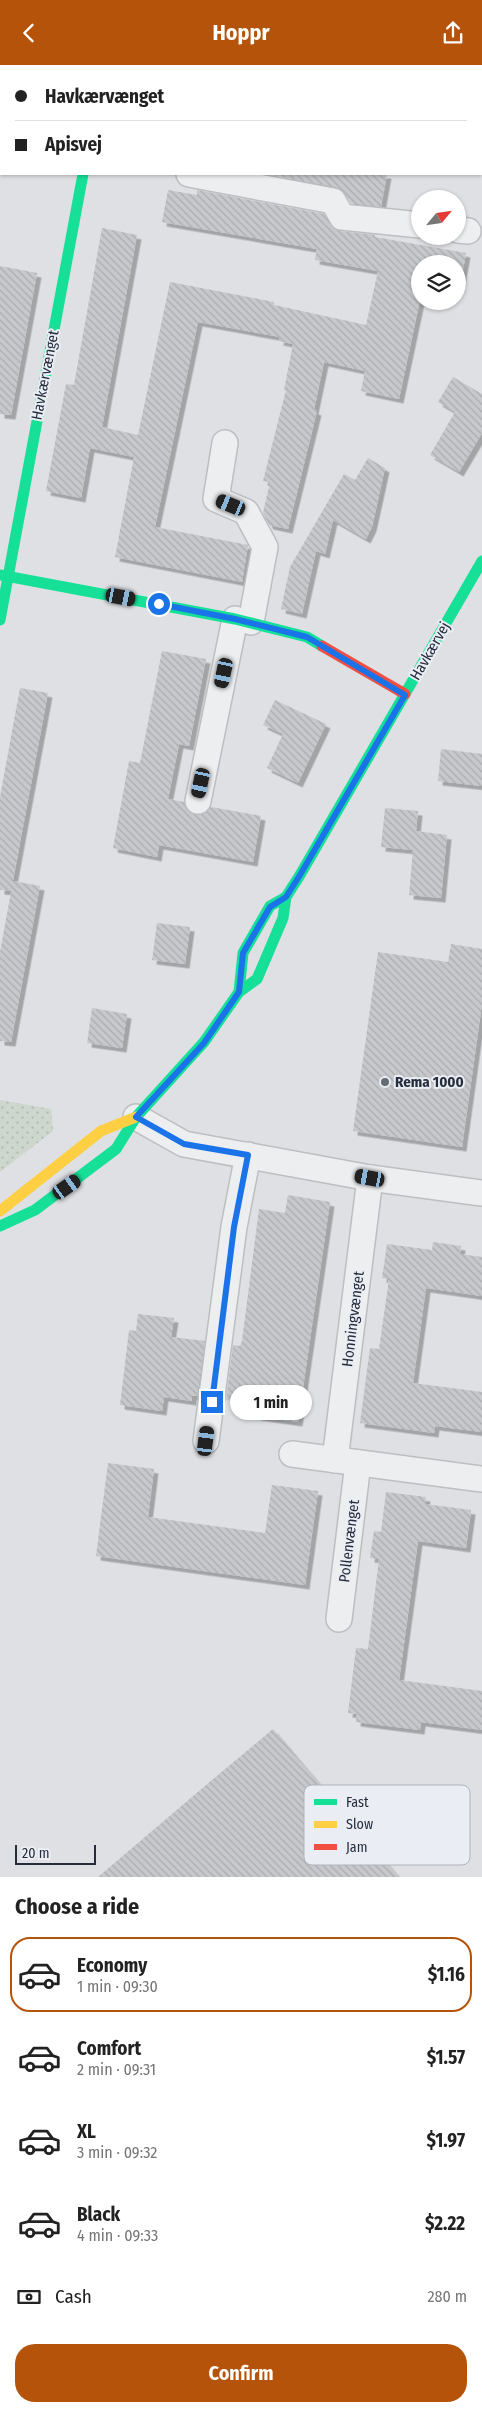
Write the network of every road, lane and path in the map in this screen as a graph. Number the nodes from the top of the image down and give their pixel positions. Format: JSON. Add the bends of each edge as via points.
{"nodes":[{"id":1,"x":84,"y":175,"type":"edge"},
{"id":2,"x":195,"y":175,"type":"edge"},
{"id":3,"x":411,"y":224,"type":"edge"},
{"id":4,"x":225,"y":443,"type":"dead end"},
{"id":5,"x":482,"y":561,"type":"edge"},
{"id":6,"x":4,"y":575,"type":"edge"},
{"id":7,"x":0,"y":620,"type":"edge"},
{"id":8,"x":243,"y":620,"type":"junction"},
{"id":9,"x":405,"y":695,"type":"junction"},
{"id":10,"x":198,"y":801,"type":"dead end"},
{"id":11,"x":286,"y":897,"type":"junction"},
{"id":12,"x":239,"y":992,"type":"junction"},
{"id":13,"x":136,"y":1117,"type":"junction"},
{"id":14,"x":248,"y":1155,"type":"junction"},
{"id":15,"x":370,"y":1178,"type":"junction"},
{"id":16,"x":482,"y":1193,"type":"edge"},
{"id":17,"x":0,"y":1211,"type":"edge"},
{"id":18,"x":0,"y":1226,"type":"edge"},
{"id":19,"x":206,"y":1441,"type":"dead end"},
{"id":20,"x":292,"y":1453,"type":"dead end"},
{"id":21,"x":347,"y":1461,"type":"junction"},
{"id":22,"x":482,"y":1479,"type":"edge"},
{"id":23,"x":339,"y":1619,"type":"dead end"}],
"edges":[{"from":1,"to":6,"type":"street","name":"Havkærvænget"},
{"from":2,"to":3,"type":"street","via":[[334,201],[342,217]]},
{"from":4,"to":8,"type":"street","via":[[216,499],[246,512],[266,547]]},
{"from":5,"to":9,"type":"street","name":"Havkærvej"},
{"from":6,"to":7,"type":"street","name":"Havkærvænget"},
{"from":6,"to":8,"type":"street"},
{"from":8,"to":9,"type":"street","via":[[307,637]]},
{"from":8,"to":10,"type":"street"},
{"from":9,"to":11,"type":"street","name":"Havkærvej"},
{"from":11,"to":12,"type":"street","name":"Havkærvej","via":[[283,918],[257,979]]},
{"from":11,"to":12,"type":"street","name":"Havkærvej","via":[[270,907],[243,953]]},
{"from":12,"to":13,"type":"street","name":"Havkærvej","via":[[204,1043]]},
{"from":13,"to":14,"type":"street","via":[[184,1144]]},
{"from":13,"to":17,"type":"street","name":"Havkærvej","via":[[101,1131]]},
{"from":13,"to":18,"type":"street","name":"Havkærvej","via":[[116,1149],[96,1166],[35,1210]]},
{"from":14,"to":15,"type":"street"},
{"from":14,"to":19,"type":"street","via":[[234,1227]]},
{"from":15,"to":16,"type":"street"},
{"from":15,"to":21,"type":"street","name":"Honningvænget"},
{"from":20,"to":21,"type":"street"},
{"from":21,"to":22,"type":"street"},
{"from":21,"to":23,"type":"street","name":"Pollenvænget"}]}
